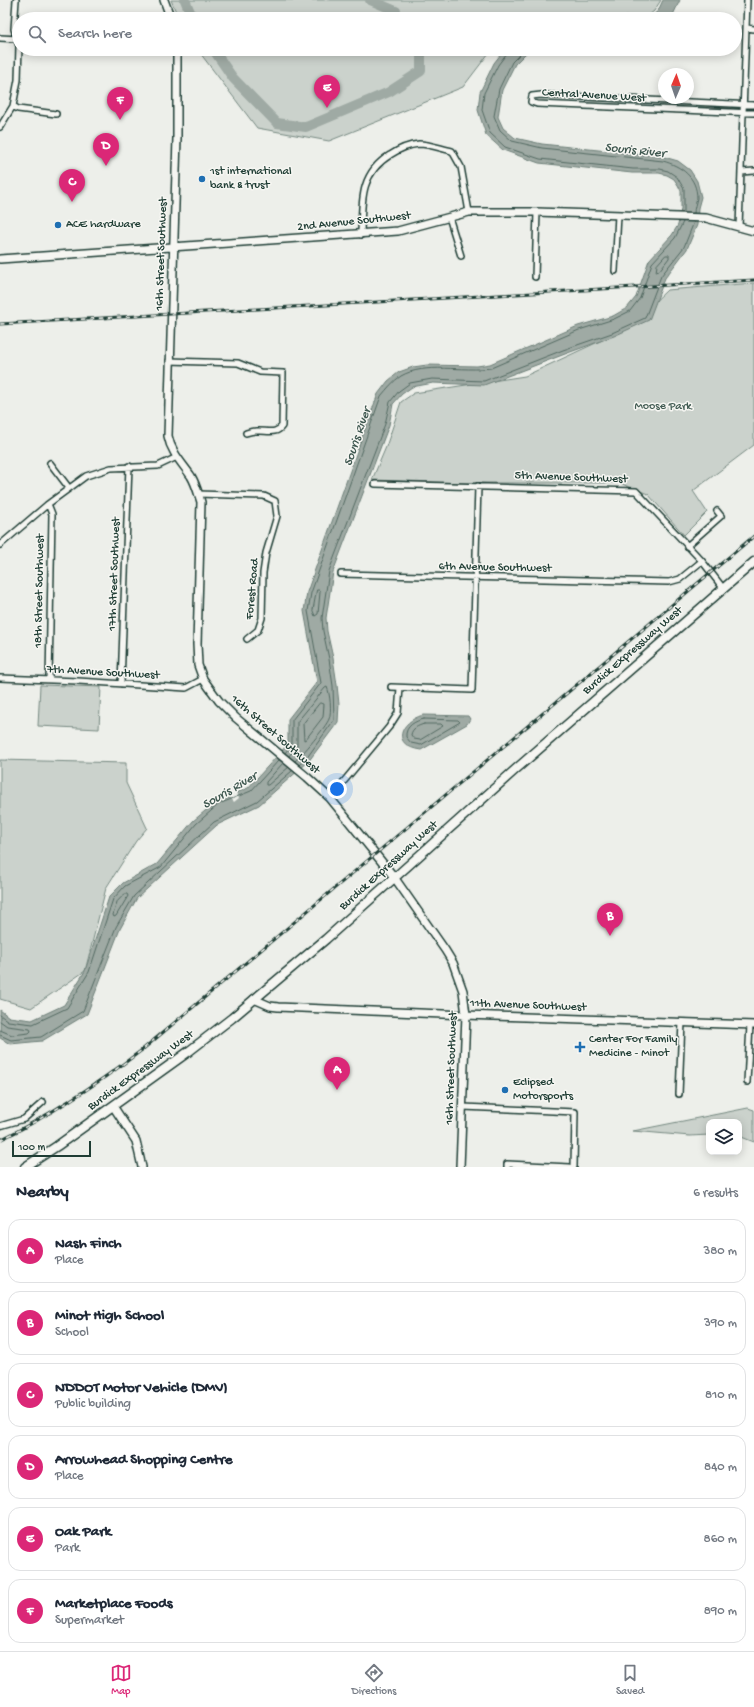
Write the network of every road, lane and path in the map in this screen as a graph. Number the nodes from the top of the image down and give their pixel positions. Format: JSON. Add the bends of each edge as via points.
{"nodes":[{"id":1,"x":16,"y":0,"type":"edge"},
{"id":2,"x":164,"y":0,"type":"edge"},
{"id":3,"x":747,"y":0,"type":"edge"},
{"id":4,"x":15,"y":12,"type":"edge"},
{"id":5,"x":168,"y":12,"type":"edge"},
{"id":6,"x":747,"y":28,"type":"junction"},
{"id":7,"x":754,"y":28,"type":"edge"},
{"id":8,"x":0,"y":38,"type":"edge"},
{"id":9,"x":12,"y":39,"type":"edge"},
{"id":10,"x":19,"y":56,"type":"edge"},
{"id":11,"x":177,"y":56,"type":"edge"},
{"id":12,"x":744,"y":104,"type":"junction"},
{"id":13,"x":754,"y":104,"type":"edge"},
{"id":14,"x":13,"y":106,"type":"junction"},
{"id":15,"x":744,"y":112,"type":"junction"},
{"id":16,"x":754,"y":113,"type":"edge"},
{"id":17,"x":56,"y":114,"type":"dead end"},
{"id":18,"x":0,"y":127,"type":"edge"},
{"id":19,"x":742,"y":172,"type":"junction"},
{"id":20,"x":754,"y":172,"type":"edge"},
{"id":21,"x":469,"y":212,"type":"junction"},
{"id":22,"x":537,"y":212,"type":"junction"},
{"id":23,"x":618,"y":214,"type":"junction"},
{"id":24,"x":448,"y":217,"type":"junction"},
{"id":25,"x":739,"y":227,"type":"junction"},
{"id":26,"x":754,"y":231,"type":"edge"},
{"id":27,"x":360,"y":235,"type":"junction"},
{"id":28,"x":174,"y":248,"type":"junction"},
{"id":29,"x":462,"y":256,"type":"dead end"},
{"id":30,"x":0,"y":259,"type":"edge"},
{"id":31,"x":615,"y":271,"type":"dead end"},
{"id":32,"x":535,"y":276,"type":"dead end"},
{"id":33,"x":169,"y":361,"type":"junction"},
{"id":34,"x":246,"y":433,"type":"dead end"},
{"id":35,"x":177,"y":457,"type":"junction"},
{"id":36,"x":50,"y":463,"type":"dead end"},
{"id":37,"x":129,"y":466,"type":"junction"},
{"id":38,"x":375,"y":484,"type":"dead end"},
{"id":39,"x":478,"y":486,"type":"junction"},
{"id":40,"x":69,"y":488,"type":"junction"},
{"id":41,"x":198,"y":494,"type":"junction"},
{"id":42,"x":48,"y":504,"type":"junction"},
{"id":43,"x":717,"y":511,"type":"dead end"},
{"id":44,"x":0,"y":545,"type":"edge"},
{"id":45,"x":688,"y":546,"type":"junction"},
{"id":46,"x":702,"y":562,"type":"junction"},
{"id":47,"x":754,"y":562,"type":"edge"},
{"id":48,"x":341,"y":574,"type":"dead end"},
{"id":49,"x":475,"y":577,"type":"junction"},
{"id":50,"x":723,"y":588,"type":"junction"},
{"id":51,"x":247,"y":639,"type":"dead end"},
{"id":52,"x":0,"y":678,"type":"edge"},
{"id":53,"x":203,"y":678,"type":"junction"},
{"id":54,"x":49,"y":680,"type":"junction"},
{"id":55,"x":120,"y":684,"type":"junction"},
{"id":56,"x":391,"y":687,"type":"dead end"},
{"id":57,"x":400,"y":688,"type":"junction"},
{"id":58,"x":330,"y":798,"type":"junction"},
{"id":59,"x":394,"y":877,"type":"junction"},
{"id":60,"x":254,"y":999,"type":"junction"},
{"id":61,"x":466,"y":1016,"type":"junction"},
{"id":62,"x":682,"y":1022,"type":"junction"},
{"id":63,"x":752,"y":1025,"type":"edge"},
{"id":64,"x":747,"y":1082,"type":"dead end"},
{"id":65,"x":679,"y":1094,"type":"dead end"},
{"id":66,"x":44,"y":1102,"type":"dead end"},
{"id":67,"x":113,"y":1106,"type":"junction"},
{"id":68,"x":463,"y":1107,"type":"junction"},
{"id":69,"x":0,"y":1126,"type":"edge"},
{"id":70,"x":507,"y":1166,"type":"edge"},
{"id":71,"x":25,"y":1167,"type":"edge"},
{"id":72,"x":142,"y":1167,"type":"edge"},
{"id":73,"x":460,"y":1167,"type":"edge"},
{"id":74,"x":570,"y":1167,"type":"edge"},
{"id":75,"x":574,"y":1167,"type":"edge"}],
"edges":[{"from":1,"to":4,"type":"street"},
{"from":2,"to":5,"type":"street"},
{"from":3,"to":6,"type":"street"},
{"from":6,"to":7,"type":"street"},
{"from":6,"to":12,"type":"street"},
{"from":8,"to":9,"type":"street"},
{"from":10,"to":14,"type":"street","via":[[18,80]]},
{"from":11,"to":28,"type":"street","name":"16th Street Southwest"},
{"from":12,"to":13,"type":"street"},
{"from":12,"to":15,"type":"street"},
{"from":12,"to":15,"type":"street","name":"Central Avenue West","via":[[541,95],[532,96],[531,102]]},
{"from":14,"to":17,"type":"street","via":[[18,109]]},
{"from":14,"to":18,"type":"street"},
{"from":15,"to":16,"type":"street","name":"Central Avenue West"},
{"from":15,"to":19,"type":"street"},
{"from":19,"to":20,"type":"street"},
{"from":19,"to":25,"type":"street"},
{"from":21,"to":22,"type":"street","name":"2nd Avenue Southwest"},
{"from":21,"to":24,"type":"street","name":"2nd Avenue Southwest"},
{"from":21,"to":27,"type":"street","via":[[461,167],[452,151],[420,144],[402,148],[386,157],[371,172],[363,195]]},
{"from":22,"to":23,"type":"street","name":"2nd Avenue Southwest"},
{"from":22,"to":32,"type":"street"},
{"from":23,"to":25,"type":"street","name":"2nd Avenue Southwest","via":[[706,218]]},
{"from":23,"to":31,"type":"street"},
{"from":24,"to":27,"type":"street","name":"2nd Avenue Southwest","via":[[398,231]]},
{"from":24,"to":29,"type":"street"},
{"from":25,"to":26,"type":"street","name":"2nd Avenue Southwest"},
{"from":27,"to":28,"type":"street","name":"2nd Avenue Southwest"},
{"from":28,"to":30,"type":"street","name":"2nd Avenue Southwest"},
{"from":28,"to":33,"type":"street","name":"16th Street Southwest"},
{"from":33,"to":34,"type":"street","via":[[238,363],[260,372],[283,373],[282,426],[274,432]]},
{"from":33,"to":35,"type":"street","name":"16th Street Southwest","via":[[168,436]]},
{"from":35,"to":37,"type":"street","via":[[158,466]]},
{"from":35,"to":41,"type":"street","via":[[192,477]]},
{"from":36,"to":40,"type":"street"},
{"from":37,"to":40,"type":"street","via":[[111,468],[86,476]]},
{"from":37,"to":55,"type":"street","name":"17th Street Southwest"},
{"from":38,"to":39,"type":"street","name":"5th Avenue Southwest"},
{"from":39,"to":45,"type":"street","name":"5th Avenue Southwest","via":[[636,491]]},
{"from":39,"to":49,"type":"street"},
{"from":40,"to":42,"type":"street"},
{"from":41,"to":51,"type":"street","name":"Forest Road","via":[[264,496],[275,501],[278,516],[266,553],[262,618],[258,630]]},
{"from":41,"to":53,"type":"street","name":"16th Street Southwest","via":[[202,513],[197,644],[198,665]]},
{"from":42,"to":44,"type":"street"},
{"from":42,"to":54,"type":"street","name":"18th Street Southwest","via":[[52,514]]},
{"from":43,"to":45,"type":"street","via":[[721,516]]},
{"from":45,"to":46,"type":"street","name":"5th Avenue Southwest"},
{"from":46,"to":49,"type":"street","name":"6th Avenue Southwest","via":[[676,582]]},
{"from":46,"to":50,"type":"street","name":"5th Avenue Southwest"},
{"from":47,"to":50,"type":"main road","name":"Burdick Expressway West"},
{"from":48,"to":49,"type":"street","name":"6th Avenue Southwest"},
{"from":49,"to":57,"type":"street","via":[[472,690]]},
{"from":50,"to":59,"type":"main road","name":"Burdick Expressway West"},
{"from":52,"to":54,"type":"street","name":"7th Avenue Southwest"},
{"from":53,"to":55,"type":"street","name":"7th Avenue Southwest","via":[[186,688]]},
{"from":53,"to":58,"type":"street","name":"16th Street Southwest","via":[[236,718]]},
{"from":54,"to":55,"type":"street","name":"7th Avenue Southwest"},
{"from":56,"to":57,"type":"street"},
{"from":57,"to":58,"type":"street","via":[[398,713]]},
{"from":58,"to":59,"type":"street","name":"16th Street Southwest"},
{"from":59,"to":60,"type":"main road","name":"Burdick Expressway West"},
{"from":59,"to":61,"type":"street","name":"16th Street Southwest","via":[[453,964],[464,991]]},
{"from":60,"to":61,"type":"street","name":"11th Avenue Southwest","via":[[270,1006]]},
{"from":60,"to":67,"type":"main road","name":"Burdick Expressway West","via":[[203,1041]]},
{"from":61,"to":62,"type":"street","name":"11th Avenue Southwest"},
{"from":61,"to":68,"type":"street","name":"16th Street Southwest"},
{"from":62,"to":63,"type":"street","name":"11th Avenue Southwest"},
{"from":62,"to":65,"type":"street"},
{"from":63,"to":64,"type":"street"},
{"from":66,"to":69,"type":"street","via":[[24,1119]]},
{"from":67,"to":71,"type":"main road","name":"Burdick Expressway West"},
{"from":67,"to":72,"type":"street","via":[[136,1141]]},
{"from":68,"to":73,"type":"street","name":"16th Street Southwest"},
{"from":68,"to":75,"type":"street","via":[[575,1112]]},
{"from":70,"to":74,"type":"street"}]}
